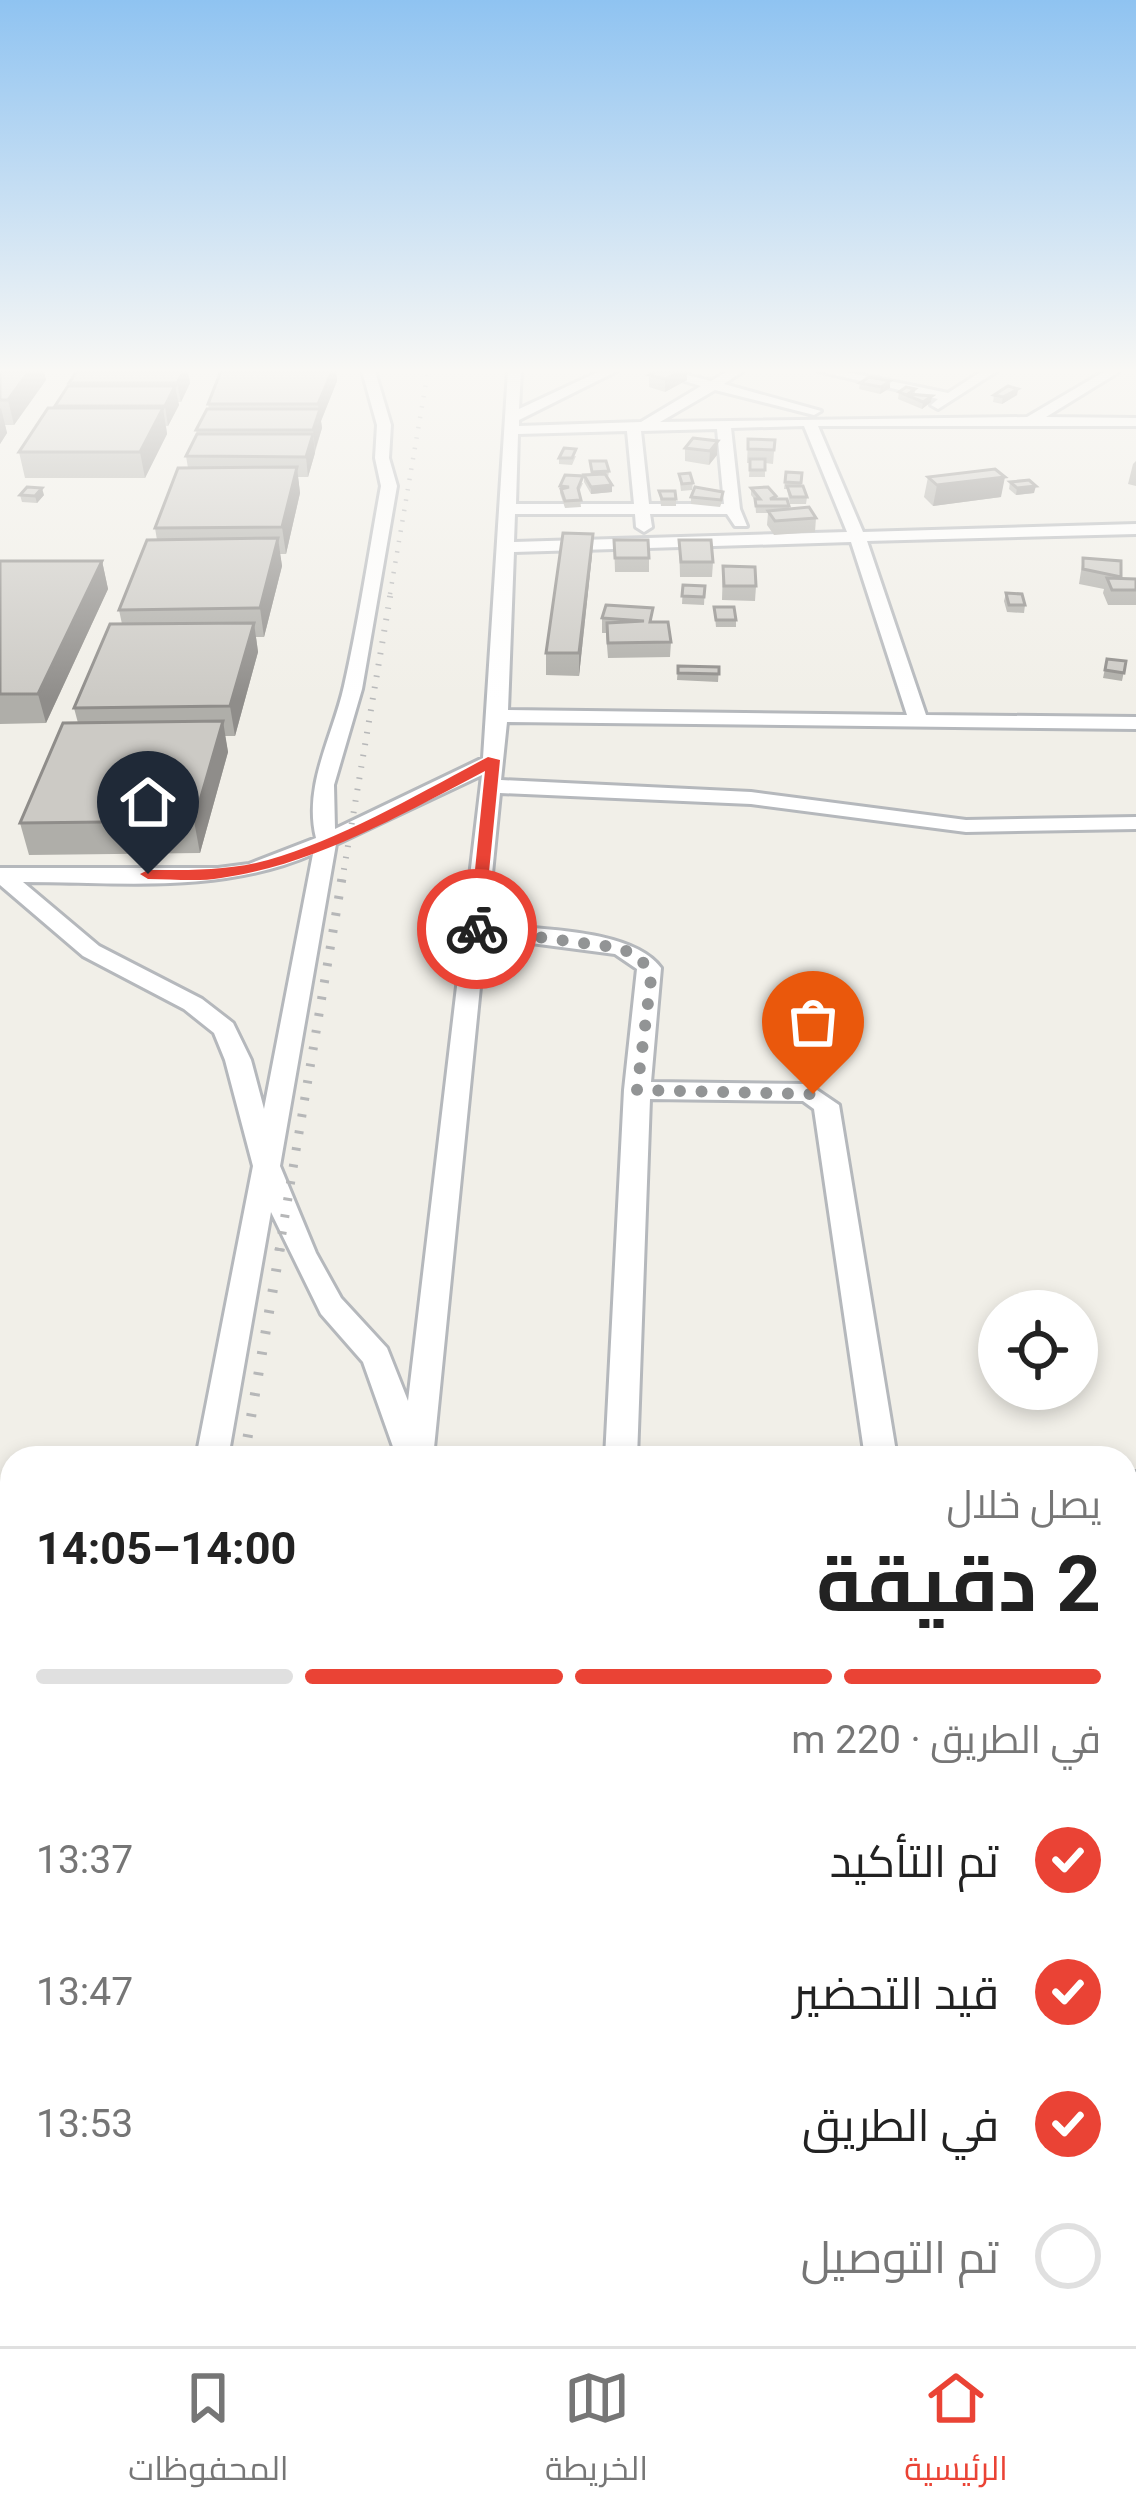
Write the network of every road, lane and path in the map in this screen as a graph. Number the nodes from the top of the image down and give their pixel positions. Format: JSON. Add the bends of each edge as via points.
{"nodes":[{"id":1,"x":387,"y":480,"type":"edge"},
{"id":2,"x":507,"y":480,"type":"edge"},
{"id":3,"x":641,"y":480,"type":"edge"},
{"id":4,"x":729,"y":480,"type":"edge"},
{"id":5,"x":834,"y":480,"type":"edge"},
{"id":6,"x":642,"y":508,"type":"junction"},
{"id":7,"x":506,"y":509,"type":"junction"},
{"id":8,"x":732,"y":509,"type":"junction"},
{"id":9,"x":1136,"y":529,"type":"edge"},
{"id":10,"x":857,"y":537,"type":"junction"},
{"id":11,"x":756,"y":540,"type":"junction"},
{"id":12,"x":645,"y":543,"type":"junction"},
{"id":13,"x":504,"y":547,"type":"junction"},
{"id":14,"x":498,"y":716,"type":"junction"},
{"id":15,"x":917,"y":720,"type":"junction"},
{"id":16,"x":1136,"y":723,"type":"edge"},
{"id":17,"x":493,"y":760,"type":"junction"},
{"id":18,"x":491,"y":786,"type":"junction"},
{"id":19,"x":1136,"y":823,"type":"edge"},
{"id":20,"x":327,"y":838,"type":"junction"},
{"id":21,"x":1,"y":875,"type":"edge"},
{"id":22,"x":474,"y":929,"type":"junction"},
{"id":23,"x":637,"y":1090,"type":"junction"},
{"id":24,"x":266,"y":1165,"type":"junction"},
{"id":25,"x":214,"y":1446,"type":"edge"},
{"id":26,"x":410,"y":1446,"type":"edge"},
{"id":27,"x":416,"y":1446,"type":"edge"},
{"id":28,"x":622,"y":1446,"type":"edge"},
{"id":29,"x":879,"y":1446,"type":"edge"}],
"edges":[{"from":1,"to":20,"type":"street","via":[[353,689],[324,785]]},
{"from":2,"to":7,"type":"street"},
{"from":3,"to":6,"type":"street"},
{"from":4,"to":8,"type":"street"},
{"from":5,"to":10,"type":"street"},
{"from":6,"to":7,"type":"street"},
{"from":6,"to":8,"type":"street"},
{"from":6,"to":12,"type":"street"},
{"from":7,"to":13,"type":"street"},
{"from":8,"to":11,"type":"street"},
{"from":9,"to":10,"type":"street"},
{"from":10,"to":11,"type":"street"},
{"from":10,"to":15,"type":"street"},
{"from":11,"to":12,"type":"street"},
{"from":12,"to":13,"type":"street"},
{"from":13,"to":14,"type":"street"},
{"from":14,"to":15,"type":"street"},
{"from":14,"to":17,"type":"street"},
{"from":15,"to":16,"type":"street"},
{"from":17,"to":18,"type":"street"},
{"from":17,"to":20,"type":"street"},
{"from":18,"to":19,"type":"street","via":[[751,798],[966,826]]},
{"from":18,"to":22,"type":"street"},
{"from":20,"to":21,"type":"street","via":[[275,863],[218,874]]},
{"from":20,"to":24,"type":"street"},
{"from":21,"to":24,"type":"street","via":[[91,951],[194,1004],[224,1029]]},
{"from":22,"to":23,"type":"street","via":[[620,948],[641,958],[651,979]]},
{"from":22,"to":27,"type":"street"},
{"from":23,"to":28,"type":"street"},
{"from":23,"to":29,"type":"street","via":[[808,1093],[826,1105]]},
{"from":24,"to":25,"type":"street"},
{"from":24,"to":26,"type":"street","via":[[319,1288],[376,1356]]}]}
